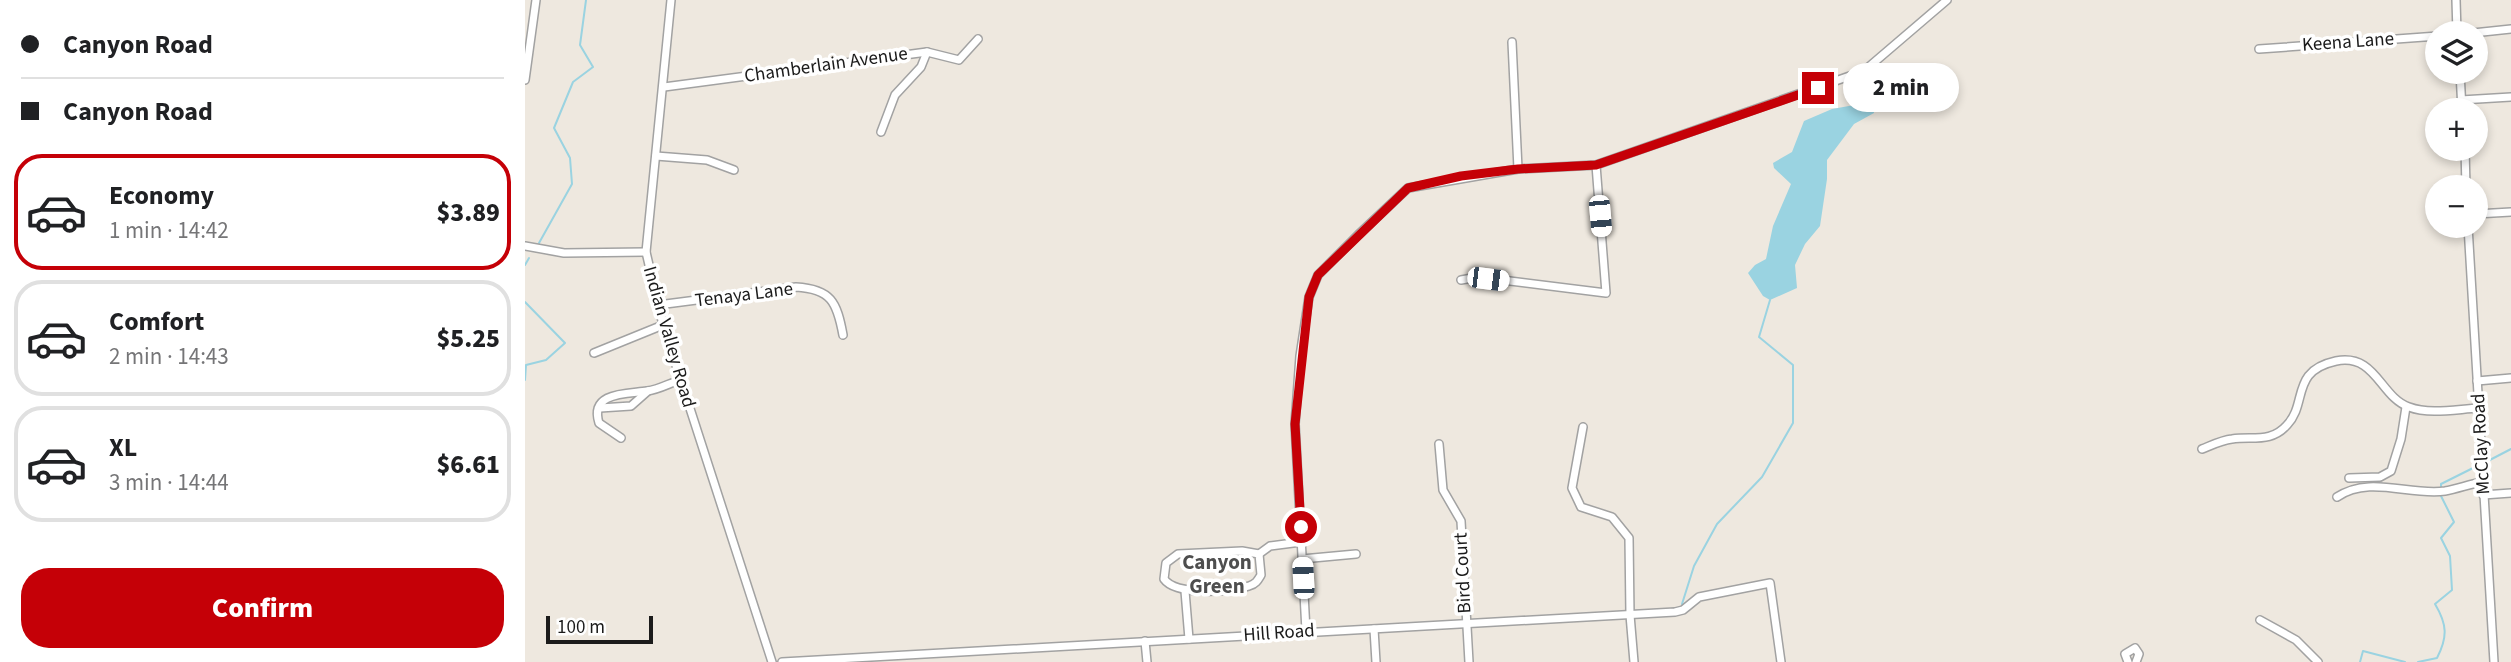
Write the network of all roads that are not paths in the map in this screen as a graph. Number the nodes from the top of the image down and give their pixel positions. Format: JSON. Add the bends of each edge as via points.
{"nodes":[{"id":1,"x":536,"y":0,"type":"edge"},
{"id":2,"x":671,"y":0,"type":"edge"},
{"id":3,"x":1947,"y":0,"type":"edge"},
{"id":4,"x":2456,"y":0,"type":"edge"},
{"id":5,"x":2457,"y":21,"type":"edge"},
{"id":6,"x":2511,"y":29,"type":"edge"},
{"id":7,"x":2488,"y":31,"type":"edge"},
{"id":8,"x":2425,"y":37,"type":"edge"},
{"id":9,"x":978,"y":39,"type":"dead end"},
{"id":10,"x":1512,"y":42,"type":"dead end"},
{"id":11,"x":2259,"y":49,"type":"dead end"},
{"id":12,"x":927,"y":52,"type":"junction"},
{"id":13,"x":525,"y":80,"type":"edge"},
{"id":14,"x":664,"y":87,"type":"junction"},
{"id":15,"x":2511,"y":97,"type":"edge"},
{"id":16,"x":2488,"y":98,"type":"edge"},
{"id":17,"x":881,"y":132,"type":"dead end"},
{"id":18,"x":656,"y":156,"type":"junction"},
{"id":19,"x":1596,"y":165,"type":"junction"},
{"id":20,"x":1518,"y":169,"type":"junction"},
{"id":21,"x":734,"y":170,"type":"dead end"},
{"id":22,"x":2511,"y":212,"type":"edge"},
{"id":23,"x":2488,"y":213,"type":"edge"},
{"id":24,"x":2469,"y":238,"type":"edge"},
{"id":25,"x":525,"y":246,"type":"edge"},
{"id":26,"x":646,"y":252,"type":"junction"},
{"id":27,"x":1461,"y":280,"type":"dead end"},
{"id":28,"x":657,"y":305,"type":"junction"},
{"id":29,"x":663,"y":325,"type":"junction"},
{"id":30,"x":843,"y":335,"type":"dead end"},
{"id":31,"x":594,"y":353,"type":"dead end"},
{"id":32,"x":2511,"y":378,"type":"edge"},
{"id":33,"x":680,"y":380,"type":"junction"},
{"id":34,"x":2477,"y":381,"type":"junction"},
{"id":35,"x":648,"y":391,"type":"junction"},
{"id":36,"x":2406,"y":407,"type":"junction"},
{"id":37,"x":599,"y":408,"type":"junction"},
{"id":38,"x":2479,"y":408,"type":"junction"},
{"id":39,"x":1583,"y":427,"type":"dead end"},
{"id":40,"x":621,"y":438,"type":"dead end"},
{"id":41,"x":1439,"y":444,"type":"dead end"},
{"id":42,"x":2201,"y":449,"type":"dead end"},
{"id":43,"x":2349,"y":478,"type":"dead end"},
{"id":44,"x":2482,"y":482,"type":"junction"},
{"id":45,"x":2511,"y":493,"type":"edge"},
{"id":46,"x":2483,"y":495,"type":"junction"},
{"id":47,"x":2337,"y":496,"type":"dead end"},
{"id":48,"x":1301,"y":542,"type":"junction"},
{"id":49,"x":1259,"y":554,"type":"junction"},
{"id":50,"x":1356,"y":554,"type":"dead end"},
{"id":51,"x":1302,"y":559,"type":"junction"},
{"id":52,"x":1185,"y":591,"type":"junction"},
{"id":53,"x":1630,"y":615,"type":"junction"},
{"id":54,"x":2260,"y":620,"type":"dead end"},
{"id":55,"x":1466,"y":624,"type":"junction"},
{"id":56,"x":1374,"y":629,"type":"junction"},
{"id":57,"x":1305,"y":631,"type":"junction"},
{"id":58,"x":1189,"y":639,"type":"junction"},
{"id":59,"x":1145,"y":641,"type":"junction"},
{"id":60,"x":985,"y":650,"type":"junction"},
{"id":61,"x":772,"y":662,"type":"edge"},
{"id":62,"x":782,"y":662,"type":"edge"},
{"id":63,"x":986,"y":662,"type":"edge"},
{"id":64,"x":1147,"y":662,"type":"edge"},
{"id":65,"x":1376,"y":662,"type":"edge"},
{"id":66,"x":1469,"y":662,"type":"edge"},
{"id":67,"x":1634,"y":662,"type":"edge"},
{"id":68,"x":1780,"y":662,"type":"edge"},
{"id":69,"x":2127,"y":662,"type":"edge"},
{"id":70,"x":2136,"y":662,"type":"edge"},
{"id":71,"x":2318,"y":662,"type":"edge"},
{"id":72,"x":2494,"y":662,"type":"edge"}],
"edges":[{"from":1,"to":13,"type":"street"},
{"from":2,"to":14,"type":"street","name":"Indian Valley Road"},
{"from":3,"to":19,"type":"street","via":[[1864,71]]},
{"from":4,"to":5,"type":"street"},
{"from":6,"to":7,"type":"street"},
{"from":8,"to":11,"type":"street","name":"Keena Lane"},
{"from":9,"to":12,"type":"street","name":"Chamberlain Avenue","via":[[959,60]]},
{"from":10,"to":20,"type":"street"},
{"from":12,"to":14,"type":"street","name":"Chamberlain Avenue"},
{"from":12,"to":17,"type":"street","via":[[921,67],[895,94]]},
{"from":14,"to":18,"type":"street","name":"Indian Valley Road"},
{"from":15,"to":16,"type":"street"},
{"from":18,"to":21,"type":"street","via":[[707,160]]},
{"from":18,"to":26,"type":"street","name":"Indian Valley Road"},
{"from":19,"to":20,"type":"street"},
{"from":19,"to":27,"type":"street","via":[[1606,293],[1478,277]]},
{"from":20,"to":48,"type":"street","via":[[1408,188],[1318,275],[1309,297],[1295,424]]},
{"from":22,"to":23,"type":"street"},
{"from":24,"to":34,"type":"street","name":"McClay Road"},
{"from":25,"to":26,"type":"street","via":[[564,253]]},
{"from":26,"to":28,"type":"street","name":"Indian Valley Road"},
{"from":28,"to":29,"type":"street","name":"Indian Valley Road"},
{"from":28,"to":30,"type":"street","name":"Tenaya Lane","via":[[815,288],[839,310]]},
{"from":29,"to":31,"type":"street"},
{"from":29,"to":33,"type":"street","name":"Indian Valley Road"},
{"from":32,"to":34,"type":"street"},
{"from":33,"to":35,"type":"street"},
{"from":33,"to":61,"type":"street","name":"Indian Valley Road"},
{"from":34,"to":38,"type":"street","name":"McClay Road"},
{"from":35,"to":37,"type":"street","via":[[631,406]]},
{"from":35,"to":37,"type":"street","via":[[618,393]]},
{"from":36,"to":38,"type":"street","via":[[2423,411]]},
{"from":36,"to":42,"type":"street","via":[[2371,369],[2349,360],[2337,361],[2308,377],[2300,388],[2293,418],[2275,435],[2228,439]]},
{"from":36,"to":43,"type":"street","via":[[2391,471],[2380,477]]},
{"from":37,"to":40,"type":"street","via":[[599,423]]},
{"from":38,"to":44,"type":"street","name":"McClay Road"},
{"from":39,"to":53,"type":"street","via":[[1572,488],[1581,507],[1612,517],[1629,538]]},
{"from":41,"to":55,"type":"street","name":"Bird Court","via":[[1443,490],[1461,521]]},
{"from":44,"to":46,"type":"street","name":"McClay Road"},
{"from":44,"to":47,"type":"street","via":[[2446,491],[2414,492],[2397,486],[2348,489]]},
{"from":45,"to":46,"type":"street"},
{"from":46,"to":72,"type":"street","name":"McClay Road"},
{"from":48,"to":49,"type":"street","via":[[1270,546]]},
{"from":48,"to":51,"type":"street"},
{"from":49,"to":52,"type":"street","via":[[1261,575],[1255,583]]},
{"from":49,"to":52,"type":"street","via":[[1173,556],[1166,563],[1164,579],[1172,589]]},
{"from":50,"to":51,"type":"street"},
{"from":51,"to":57,"type":"street"},
{"from":52,"to":58,"type":"street"},
{"from":53,"to":55,"type":"street","name":"Hill Road"},
{"from":53,"to":67,"type":"street"},
{"from":53,"to":68,"type":"street","name":"Hill Road","via":[[1675,612],[1699,597],[1770,583]]},
{"from":54,"to":71,"type":"street","via":[[2296,640]]},
{"from":55,"to":56,"type":"street","name":"Hill Road"},
{"from":55,"to":66,"type":"street","name":"Bird Court"},
{"from":56,"to":57,"type":"street","name":"Hill Road"},
{"from":56,"to":65,"type":"street"},
{"from":57,"to":58,"type":"street","name":"Hill Road"},
{"from":58,"to":59,"type":"street","name":"Hill Road"},
{"from":59,"to":60,"type":"street","name":"Hill Road"},
{"from":59,"to":64,"type":"street"},
{"from":60,"to":62,"type":"street","name":"Hill Road"},
{"from":60,"to":63,"type":"street"},
{"from":69,"to":70,"type":"street","via":[[2125,654],[2135,648],[2139,654]]}]}
